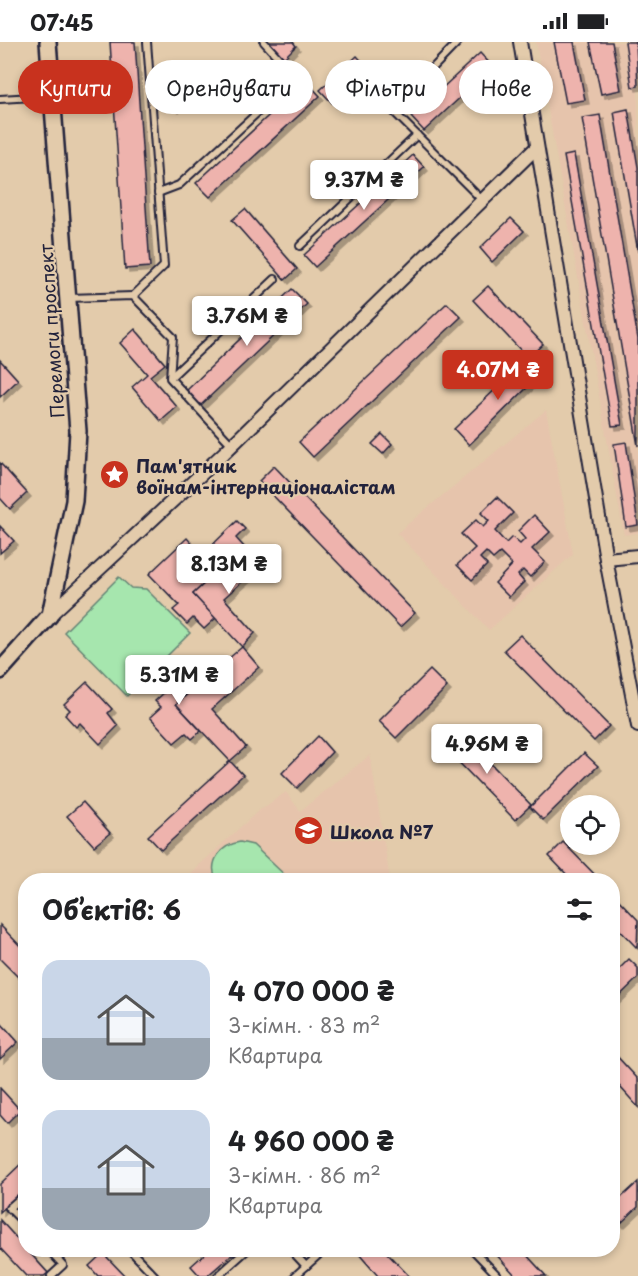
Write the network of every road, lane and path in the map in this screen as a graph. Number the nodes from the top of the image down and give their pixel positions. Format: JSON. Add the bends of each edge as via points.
{"nodes":[{"id":1,"x":48,"y":42,"type":"edge"},
{"id":2,"x":147,"y":42,"type":"edge"},
{"id":3,"x":264,"y":42,"type":"edge"},
{"id":4,"x":458,"y":42,"type":"edge"},
{"id":5,"x":520,"y":42,"type":"edge"},
{"id":6,"x":49,"y":60,"type":"edge"},
{"id":7,"x":18,"y":98,"type":"edge"},
{"id":8,"x":0,"y":99,"type":"edge"},
{"id":9,"x":53,"y":114,"type":"edge"},
{"id":10,"x":417,"y":135,"type":"junction"},
{"id":11,"x":537,"y":147,"type":"junction"},
{"id":12,"x":158,"y":193,"type":"junction"},
{"id":13,"x":482,"y":200,"type":"junction"},
{"id":14,"x":300,"y":246,"type":"dead end"},
{"id":15,"x":275,"y":279,"type":"dead end"},
{"id":16,"x":133,"y":296,"type":"junction"},
{"id":17,"x":68,"y":298,"type":"junction"},
{"id":18,"x":170,"y":378,"type":"junction"},
{"id":19,"x":232,"y":445,"type":"junction"},
{"id":20,"x":638,"y":556,"type":"edge"},
{"id":21,"x":606,"y":558,"type":"junction"},
{"id":22,"x":50,"y":615,"type":"junction"},
{"id":23,"x":0,"y":671,"type":"edge"},
{"id":24,"x":638,"y":726,"type":"edge"},
{"id":25,"x":18,"y":1200,"type":"edge"},
{"id":26,"x":18,"y":1217,"type":"edge"},
{"id":27,"x":55,"y":1257,"type":"edge"},
{"id":28,"x":137,"y":1257,"type":"edge"},
{"id":29,"x":239,"y":1257,"type":"edge"},
{"id":30,"x":298,"y":1257,"type":"edge"},
{"id":31,"x":316,"y":1257,"type":"edge"},
{"id":32,"x":480,"y":1257,"type":"edge"},
{"id":33,"x":306,"y":1266,"type":"junction"},
{"id":34,"x":51,"y":1276,"type":"edge"},
{"id":35,"x":155,"y":1276,"type":"edge"},
{"id":36,"x":218,"y":1276,"type":"edge"},
{"id":37,"x":295,"y":1276,"type":"edge"},
{"id":38,"x":498,"y":1276,"type":"edge"}],
"edges":[{"from":1,"to":6,"type":"street","name":"Перемоги проспект"},
{"from":2,"to":12,"type":"lane"},
{"from":3,"to":12,"type":"lane","via":[[297,77],[180,185]]},
{"from":4,"to":10,"type":"lane","via":[[392,110]]},
{"from":5,"to":11,"type":"street"},
{"from":7,"to":8,"type":"lane"},
{"from":9,"to":17,"type":"street","name":"Перемоги проспект"},
{"from":10,"to":13,"type":"lane"},
{"from":10,"to":14,"type":"lane"},
{"from":11,"to":13,"type":"street"},
{"from":11,"to":21,"type":"street"},
{"from":12,"to":16,"type":"lane","via":[[164,266]]},
{"from":13,"to":19,"type":"street"},
{"from":15,"to":18,"type":"lane"},
{"from":16,"to":17,"type":"lane"},
{"from":16,"to":18,"type":"lane","via":[[172,337]]},
{"from":17,"to":22,"type":"street","name":"Перемоги проспект","via":[[78,431],[74,501]]},
{"from":18,"to":19,"type":"lane"},
{"from":19,"to":22,"type":"street"},
{"from":20,"to":21,"type":"street"},
{"from":21,"to":24,"type":"street"},
{"from":22,"to":23,"type":"street"},
{"from":25,"to":26,"type":"lane","via":[[9,1208]]},
{"from":27,"to":34,"type":"lane","via":[[63,1265]]},
{"from":28,"to":35,"type":"lane"},
{"from":29,"to":36,"type":"lane"},
{"from":30,"to":33,"type":"lane"},
{"from":31,"to":33,"type":"lane"},
{"from":32,"to":38,"type":"lane"},
{"from":33,"to":37,"type":"lane"}]}
